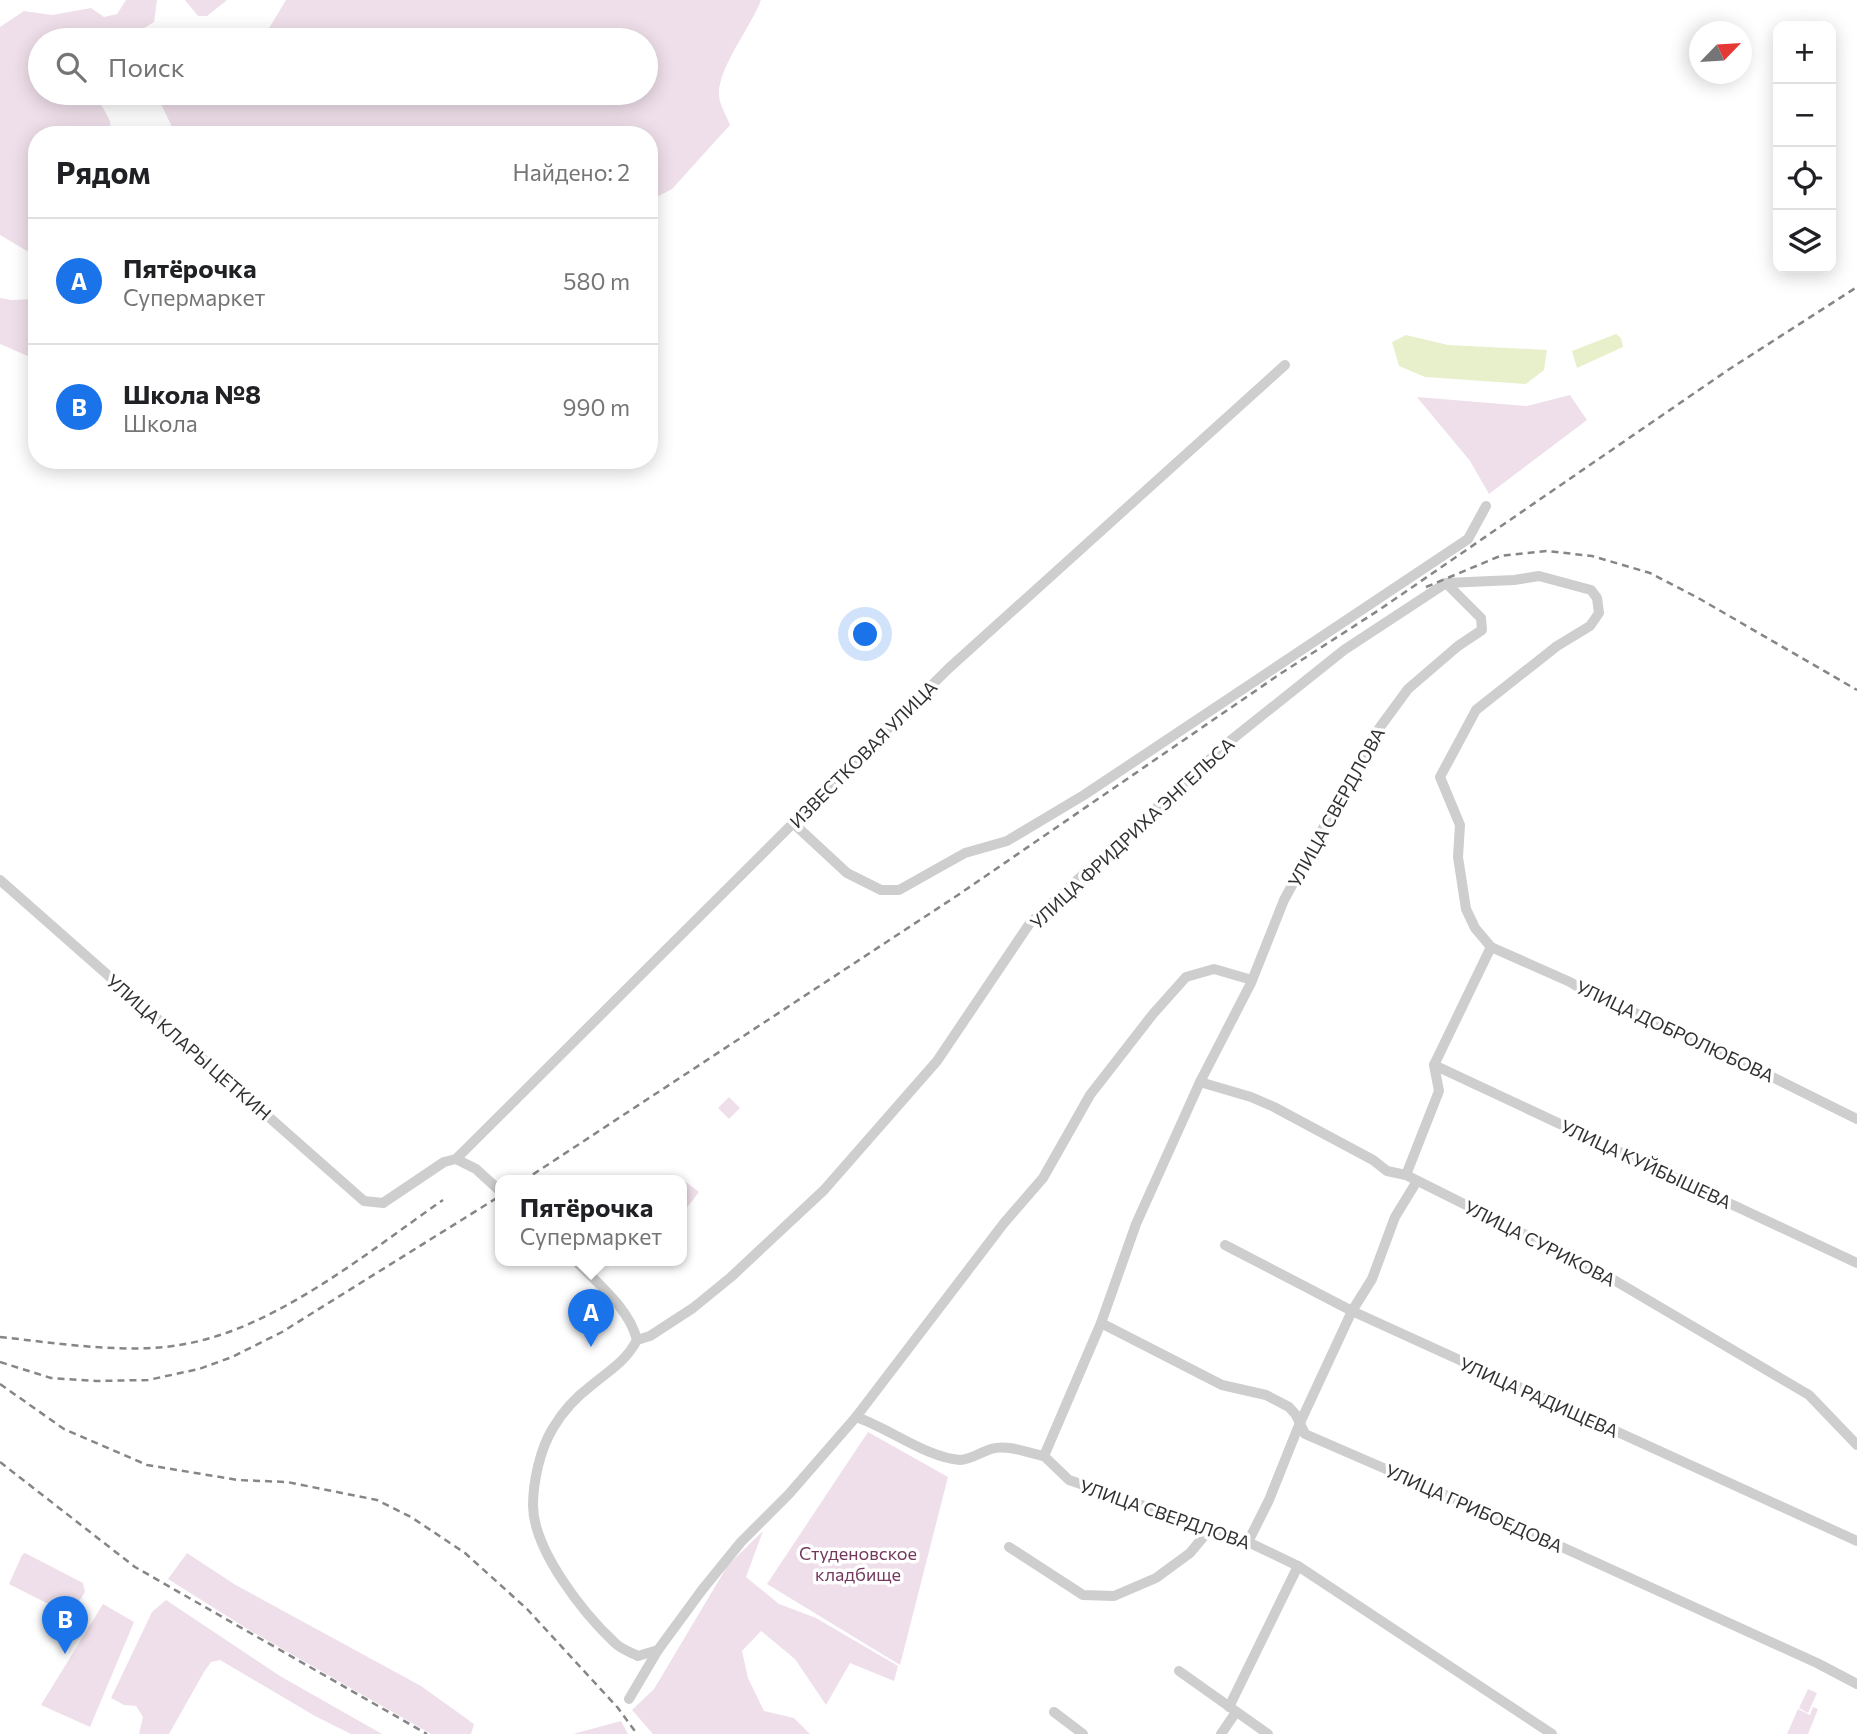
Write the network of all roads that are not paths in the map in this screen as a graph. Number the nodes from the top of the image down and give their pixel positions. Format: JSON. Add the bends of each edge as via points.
{"nodes":[{"id":1,"x":1285,"y":365,"type":"dead end"},
{"id":2,"x":1486,"y":506,"type":"dead end"},
{"id":3,"x":1446,"y":583,"type":"junction"},
{"id":4,"x":793,"y":823,"type":"junction"},
{"id":5,"x":0,"y":880,"type":"edge"},
{"id":6,"x":1491,"y":947,"type":"junction"},
{"id":7,"x":1252,"y":979,"type":"junction"},
{"id":8,"x":1434,"y":1065,"type":"junction"},
{"id":9,"x":1200,"y":1082,"type":"junction"},
{"id":10,"x":1857,"y":1119,"type":"edge"},
{"id":11,"x":456,"y":1159,"type":"junction"},
{"id":12,"x":1406,"y":1175,"type":"junction"},
{"id":13,"x":1417,"y":1181,"type":"junction"},
{"id":14,"x":495,"y":1186,"type":"edge"},
{"id":15,"x":1225,"y":1245,"type":"dead end"},
{"id":16,"x":1857,"y":1264,"type":"edge"},
{"id":17,"x":581,"y":1266,"type":"edge"},
{"id":18,"x":1352,"y":1311,"type":"junction"},
{"id":19,"x":1101,"y":1323,"type":"junction"},
{"id":20,"x":637,"y":1340,"type":"junction"},
{"id":21,"x":856,"y":1418,"type":"junction"},
{"id":22,"x":1299,"y":1424,"type":"junction"},
{"id":23,"x":1857,"y":1445,"type":"edge"},
{"id":24,"x":1044,"y":1456,"type":"junction"},
{"id":25,"x":1210,"y":1529,"type":"junction"},
{"id":26,"x":1857,"y":1541,"type":"edge"},
{"id":27,"x":1248,"y":1542,"type":"junction"},
{"id":28,"x":1009,"y":1547,"type":"dead end"},
{"id":29,"x":1298,"y":1566,"type":"junction"},
{"id":30,"x":658,"y":1650,"type":"junction"},
{"id":31,"x":1179,"y":1671,"type":"dead end"},
{"id":32,"x":1857,"y":1684,"type":"edge"},
{"id":33,"x":629,"y":1699,"type":"dead end"},
{"id":34,"x":1233,"y":1709,"type":"junction"},
{"id":35,"x":1054,"y":1712,"type":"dead end"},
{"id":36,"x":1083,"y":1734,"type":"edge"},
{"id":37,"x":1221,"y":1734,"type":"edge"},
{"id":38,"x":1268,"y":1734,"type":"edge"},
{"id":39,"x":1552,"y":1734,"type":"edge"}],
"edges":[{"from":1,"to":4,"type":"street","name":"ИЗВЕСТКОВАЯ УЛИЦА","via":[[948,669]]},
{"from":2,"to":4,"type":"street","via":[[1468,539],[1084,795],[1007,841],[965,853],[899,890],[881,890],[847,873]]},
{"from":3,"to":6,"type":"street","via":[[1539,576],[1591,590],[1599,613],[1590,626],[1476,710],[1440,777],[1460,825],[1458,857],[1466,909]]},
{"from":3,"to":7,"type":"street","name":"УЛИЦА СВЕРДЛОВА","via":[[1481,618],[1482,630],[1408,689],[1371,737],[1284,900]]},
{"from":3,"to":20,"type":"street","name":"УЛИЦА ФРИДРИХА ЭНГЕЛЬСА","via":[[1344,650],[1230,741],[1030,923],[937,1061],[824,1190],[694,1308]]},
{"from":4,"to":11,"type":"street","name":"ИЗВЕСТКОВАЯ УЛИЦА"},
{"from":5,"to":11,"type":"street","name":"УЛИЦА КЛАРЫ ЦЕТКИН","via":[[364,1201],[383,1203],[444,1162]]},
{"from":6,"to":8,"type":"street"},
{"from":6,"to":10,"type":"street","name":"УЛИЦА ДОБРОЛЮБОВА","via":[[1598,999],[1667,1025]]},
{"from":7,"to":9,"type":"street","name":"УЛИЦА СВЕРДЛОВА"},
{"from":7,"to":21,"type":"street","via":[[1214,969],[1186,977],[1090,1095],[1042,1178]]},
{"from":8,"to":12,"type":"street","via":[[1438,1091]]},
{"from":8,"to":16,"type":"street","name":"УЛИЦА КУЙБЫШЕВА"},
{"from":9,"to":12,"type":"street","name":"УЛИЦА СУРИКОВА","via":[[1274,1107],[1387,1171]]},
{"from":9,"to":19,"type":"street","name":"УЛИЦА СВЕРДЛОВА","via":[[1136,1224]]},
{"from":11,"to":14,"type":"street"},
{"from":12,"to":13,"type":"street","name":"УЛИЦА СУРИКОВА"},
{"from":13,"to":18,"type":"street","via":[[1395,1217],[1372,1279]]},
{"from":13,"to":23,"type":"street","name":"УЛИЦА СУРИКОВА","via":[[1602,1273],[1810,1395]]},
{"from":15,"to":18,"type":"street","name":"УЛИЦА РАДИЩЕВА"},
{"from":17,"to":20,"type":"street","via":[[634,1326]]},
{"from":18,"to":22,"type":"street"},
{"from":18,"to":26,"type":"street","name":"УЛИЦА РАДИЩЕВА"},
{"from":19,"to":22,"type":"street","name":"УЛИЦА ГРИБОЕДОВА","via":[[1222,1385],[1266,1395],[1289,1407]]},
{"from":19,"to":24,"type":"street","name":"УЛИЦА СВЕРДЛОВА"},
{"from":20,"to":30,"type":"street","name":"УЛИЦА ФРИДРИХА ЭНГЕЛЬСА","via":[[629,1355],[574,1400],[552,1430],[543,1450],[533,1508],[549,1556],[583,1607],[617,1645],[638,1656]]},
{"from":21,"to":24,"type":"street","via":[[930,1452],[962,1460],[993,1448]]},
{"from":21,"to":30,"type":"street","via":[[741,1542]]},
{"from":22,"to":27,"type":"street"},
{"from":22,"to":32,"type":"street","name":"УЛИЦА ГРИБОЕДОВА","via":[[1306,1434]]},
{"from":24,"to":25,"type":"street","name":"УЛИЦА СВЕРДЛОВА","via":[[1069,1480]]},
{"from":25,"to":27,"type":"street","name":"УЛИЦА СВЕРДЛОВА"},
{"from":25,"to":28,"type":"street","via":[[1190,1553],[1156,1578],[1114,1596],[1083,1595]]},
{"from":27,"to":29,"type":"street","name":"УЛИЦА СВЕРДЛОВА"},
{"from":29,"to":34,"type":"street"},
{"from":29,"to":39,"type":"street","name":"УЛИЦА СВЕРДЛОВА"},
{"from":30,"to":33,"type":"street"},
{"from":31,"to":34,"type":"street"},
{"from":34,"to":37,"type":"street"},
{"from":34,"to":38,"type":"street"},
{"from":35,"to":36,"type":"street"}]}
